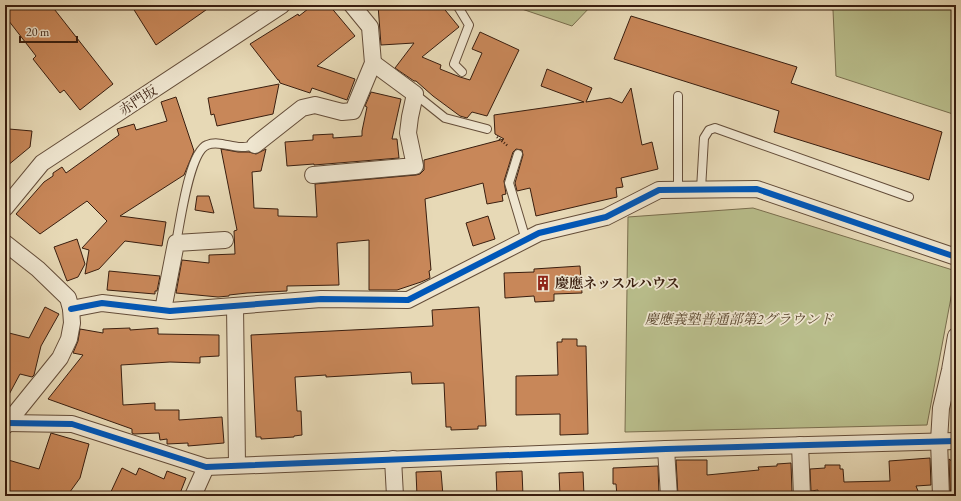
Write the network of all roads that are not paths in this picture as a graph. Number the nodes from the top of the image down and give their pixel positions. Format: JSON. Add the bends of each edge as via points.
{"nodes":[{"id":1,"x":282,"y":5,"type":"edge"},
{"id":2,"x":352,"y":5,"type":"edge"},
{"id":3,"x":457,"y":5,"type":"edge"},
{"id":4,"x":373,"y":63,"type":"junction"},
{"id":5,"x":462,"y":72,"type":"dead end"},
{"id":6,"x":414,"y":94,"type":"junction"},
{"id":7,"x":678,"y":96,"type":"dead end"},
{"id":8,"x":487,"y":129,"type":"road end"},
{"id":9,"x":255,"y":145,"type":"joint"},
{"id":10,"x":518,"y":154,"type":"road end"},
{"id":11,"x":313,"y":175,"type":"dead end"},
{"id":12,"x":701,"y":189,"type":"junction"},
{"id":13,"x":678,"y":190,"type":"junction"},
{"id":14,"x":909,"y":197,"type":"dead end"},
{"id":15,"x":5,"y":208,"type":"edge"},
{"id":16,"x":225,"y":240,"type":"dead end"},
{"id":17,"x":526,"y":240,"type":"junction"},
{"id":18,"x":5,"y":243,"type":"edge"},
{"id":19,"x":176,"y":243,"type":"junction"},
{"id":20,"x":956,"y":257,"type":"edge"},
{"id":21,"x":235,"y":306,"type":"junction"},
{"id":22,"x":72,"y":309,"type":"junction"},
{"id":23,"x":163,"y":310,"type":"junction"},
{"id":24,"x":956,"y":336,"type":"edge"},
{"id":25,"x":6,"y":424,"type":"edge"},
{"id":26,"x":939,"y":441,"type":"junction"},
{"id":27,"x":956,"y":441,"type":"edge"},
{"id":28,"x":800,"y":445,"type":"junction"},
{"id":29,"x":666,"y":449,"type":"junction"},
{"id":30,"x":393,"y":459,"type":"junction"},
{"id":31,"x":237,"y":465,"type":"junction"},
{"id":32,"x":206,"y":467,"type":"junction"},
{"id":33,"x":193,"y":496,"type":"edge"},
{"id":34,"x":395,"y":496,"type":"edge"},
{"id":35,"x":668,"y":496,"type":"edge"},
{"id":36,"x":802,"y":496,"type":"edge"},
{"id":37,"x":941,"y":496,"type":"edge"}],
"edges":[{"from":1,"to":15,"type":"street","name":"赤門坂","via":[[42,162]]},
{"from":2,"to":4,"type":"street","via":[[370,27]]},
{"from":3,"to":5,"type":"lane","via":[[470,25],[454,64]]},
{"from":4,"to":6,"type":"street"},
{"from":4,"to":9,"type":"street","via":[[353,111],[342,112],[315,105],[302,108]]},
{"from":6,"to":8,"type":"lane","via":[[445,118]]},
{"from":6,"to":11,"type":"street","via":[[408,133],[415,166]]},
{"from":7,"to":13,"type":"lane"},
{"from":9,"to":19,"type":"lane","via":[[243,148],[216,142],[206,145],[200,151],[190,172]]},
{"from":10,"to":17,"type":"lane","via":[[509,183]]},
{"from":12,"to":13,"type":"street"},
{"from":12,"to":14,"type":"lane","via":[[704,138],[709,130],[715,128]]},
{"from":12,"to":20,"type":"street","via":[[757,189]]},
{"from":13,"to":17,"type":"street","via":[[659,190],[606,217],[539,233]]},
{"from":16,"to":19,"type":"street"},
{"from":17,"to":21,"type":"street","via":[[408,300],[321,299]]},
{"from":18,"to":22,"type":"street","via":[[38,269],[68,298]]},
{"from":19,"to":23,"type":"street"},
{"from":21,"to":23,"type":"street"},
{"from":21,"to":31,"type":"street"},
{"from":22,"to":23,"type":"street","via":[[102,303]]},
{"from":22,"to":25,"type":"street","via":[[69,340],[60,358]]},
{"from":24,"to":26,"type":"street","via":[[941,408]]},
{"from":25,"to":32,"type":"street","via":[[72,424]]},
{"from":26,"to":27,"type":"street"},
{"from":26,"to":28,"type":"street"},
{"from":26,"to":37,"type":"street"},
{"from":28,"to":29,"type":"street"},
{"from":28,"to":36,"type":"street"},
{"from":29,"to":30,"type":"street"},
{"from":29,"to":35,"type":"street"},
{"from":30,"to":31,"type":"street"},
{"from":30,"to":34,"type":"street"},
{"from":31,"to":32,"type":"street"},
{"from":32,"to":33,"type":"street"}]}
